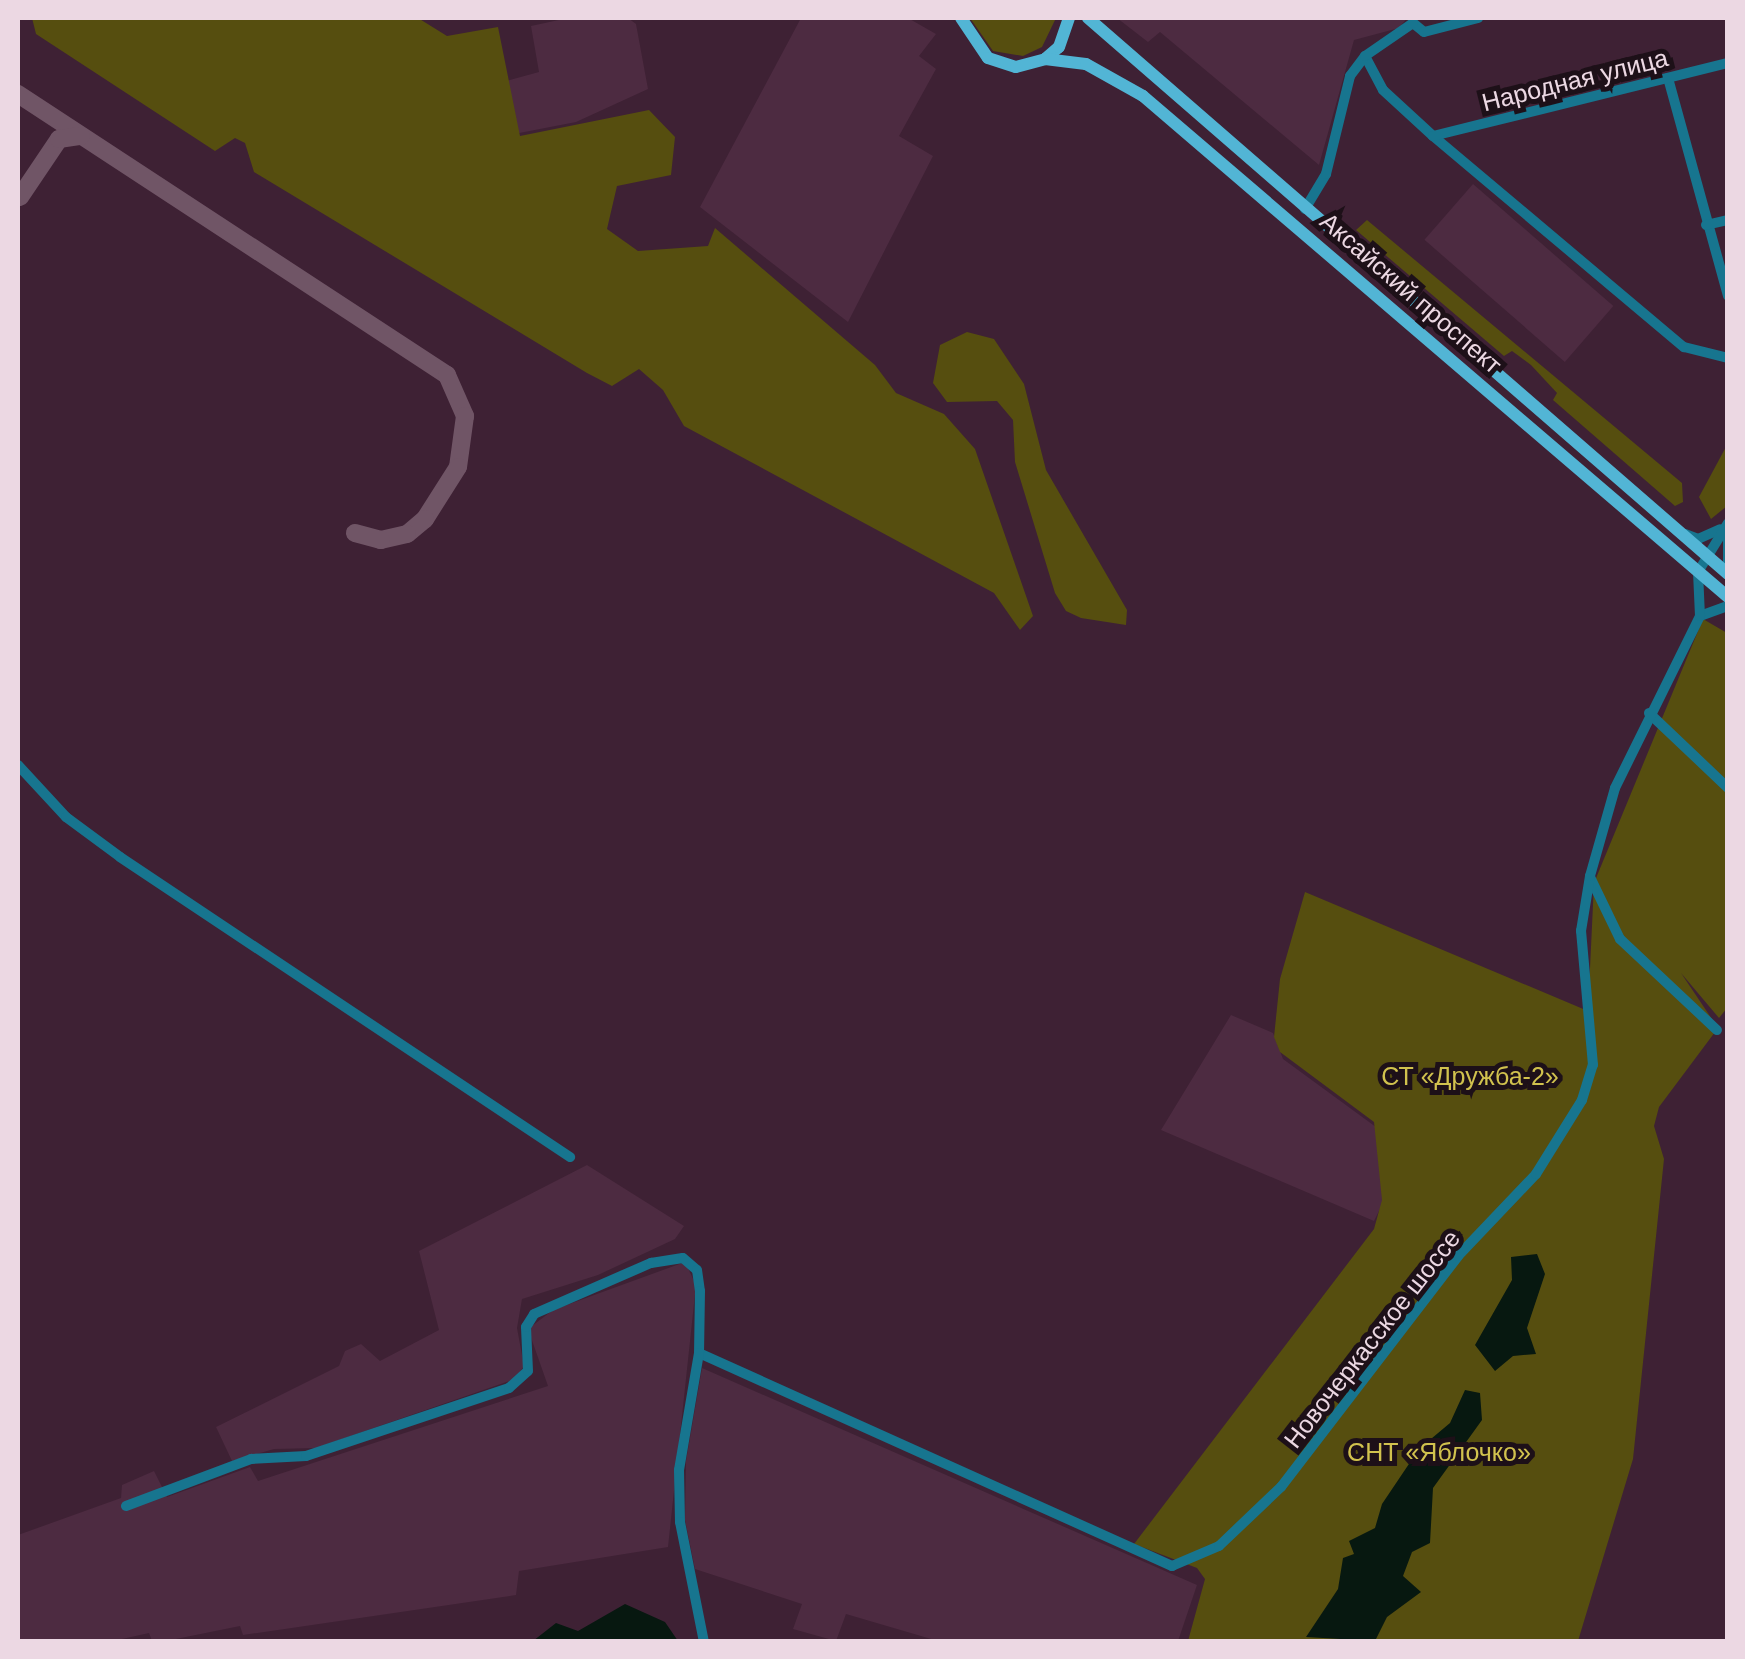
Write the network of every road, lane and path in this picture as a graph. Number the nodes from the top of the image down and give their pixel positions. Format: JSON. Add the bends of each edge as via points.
{"nodes":[{"id":1,"x":960,"y":18,"type":"edge"},
{"id":2,"x":1070,"y":18,"type":"edge"},
{"id":3,"x":1088,"y":18,"type":"edge"},
{"id":4,"x":1478,"y":18,"type":"edge"},
{"id":5,"x":1414,"y":20,"type":"edge"},
{"id":6,"x":1365,"y":56,"type":"junction"},
{"id":7,"x":1045,"y":59,"type":"junction"},
{"id":8,"x":1728,"y":63,"type":"edge"},
{"id":9,"x":1668,"y":78,"type":"junction"},
{"id":10,"x":1433,"y":136,"type":"junction"},
{"id":11,"x":1305,"y":209,"type":"junction"},
{"id":12,"x":1728,"y":220,"type":"edge"},
{"id":13,"x":1706,"y":225,"type":"junction"},
{"id":14,"x":1728,"y":296,"type":"edge"},
{"id":15,"x":1728,"y":358,"type":"edge"},
{"id":16,"x":1728,"y":524,"type":"edge"},
{"id":17,"x":1645,"y":526,"type":"junction"},
{"id":18,"x":1677,"y":530,"type":"junction"},
{"id":19,"x":1706,"y":555,"type":"junction"},
{"id":20,"x":1728,"y":564,"type":"edge"},
{"id":21,"x":1698,"y":572,"type":"junction"},
{"id":22,"x":1728,"y":574,"type":"edge"},
{"id":23,"x":1728,"y":597,"type":"edge"},
{"id":24,"x":1728,"y":606,"type":"edge"},
{"id":25,"x":1700,"y":616,"type":"junction"},
{"id":26,"x":1649,"y":713,"type":"junction"},
{"id":27,"x":18,"y":765,"type":"edge"},
{"id":28,"x":1728,"y":788,"type":"edge"},
{"id":29,"x":1590,"y":876,"type":"junction"},
{"id":30,"x":1717,"y":1030,"type":"dead end"},
{"id":31,"x":570,"y":1157,"type":"dead end"},
{"id":32,"x":699,"y":1353,"type":"junction"},
{"id":33,"x":126,"y":1506,"type":"dead end"},
{"id":34,"x":704,"y":1642,"type":"edge"}],
"edges":[{"from":1,"to":7,"type":"main road","name":"Аксайский проспект","via":[[988,58],[1016,67]]},
{"from":2,"to":7,"type":"main road","via":[[1059,47]]},
{"from":3,"to":11,"type":"main road","name":"Аксайский проспект"},
{"from":4,"to":5,"type":"street","via":[[1424,32]]},
{"from":5,"to":6,"type":"street"},
{"from":6,"to":10,"type":"street","via":[[1383,90]]},
{"from":6,"to":11,"type":"street","via":[[1350,76],[1326,174]]},
{"from":7,"to":17,"type":"main road","name":"Аксайский проспект","via":[[1086,64],[1143,96]]},
{"from":8,"to":9,"type":"street","name":"Народная улица"},
{"from":9,"to":10,"type":"street","name":"Народная улица"},
{"from":9,"to":13,"type":"street"},
{"from":10,"to":15,"type":"street","via":[[1684,347]]},
{"from":11,"to":18,"type":"main road","name":"Аксайский проспект"},
{"from":12,"to":13,"type":"street"},
{"from":13,"to":14,"type":"street"},
{"from":16,"to":18,"type":"street","via":[[1704,538]]},
{"from":16,"to":19,"type":"street"},
{"from":16,"to":20,"type":"street"},
{"from":17,"to":19,"type":"main road","via":[[1694,561]]},
{"from":17,"to":21,"type":"main road","name":"Аксайский проспект"},
{"from":18,"to":19,"type":"main road","name":"Аксайский проспект"},
{"from":19,"to":21,"type":"street"},
{"from":19,"to":22,"type":"main road","name":"Аксайский проспект"},
{"from":21,"to":23,"type":"main road","name":"Аксайский проспект"},
{"from":21,"to":25,"type":"street"},
{"from":24,"to":25,"type":"street"},
{"from":25,"to":26,"type":"street","name":"Новочеркасское шоссе"},
{"from":26,"to":28,"type":"street"},
{"from":26,"to":29,"type":"street","name":"Новочеркасское шоссе","via":[[1615,788]]},
{"from":27,"to":31,"type":"street","via":[[66,817],[106,847]]},
{"from":29,"to":30,"type":"street","via":[[1620,940]]},
{"from":29,"to":32,"type":"street","name":"Новочеркасское шоссе","via":[[1581,931],[1593,1066],[1570,1122],[1536,1174],[1458,1256],[1281,1487],[1204,1555],[1172,1566],[1134,1552]]},
{"from":32,"to":33,"type":"street","via":[[697,1270],[683,1258],[665,1258],[534,1314],[526,1328],[528,1371],[510,1388],[306,1456],[251,1458]]},
{"from":32,"to":34,"type":"street","via":[[679,1470],[680,1522]]}]}
